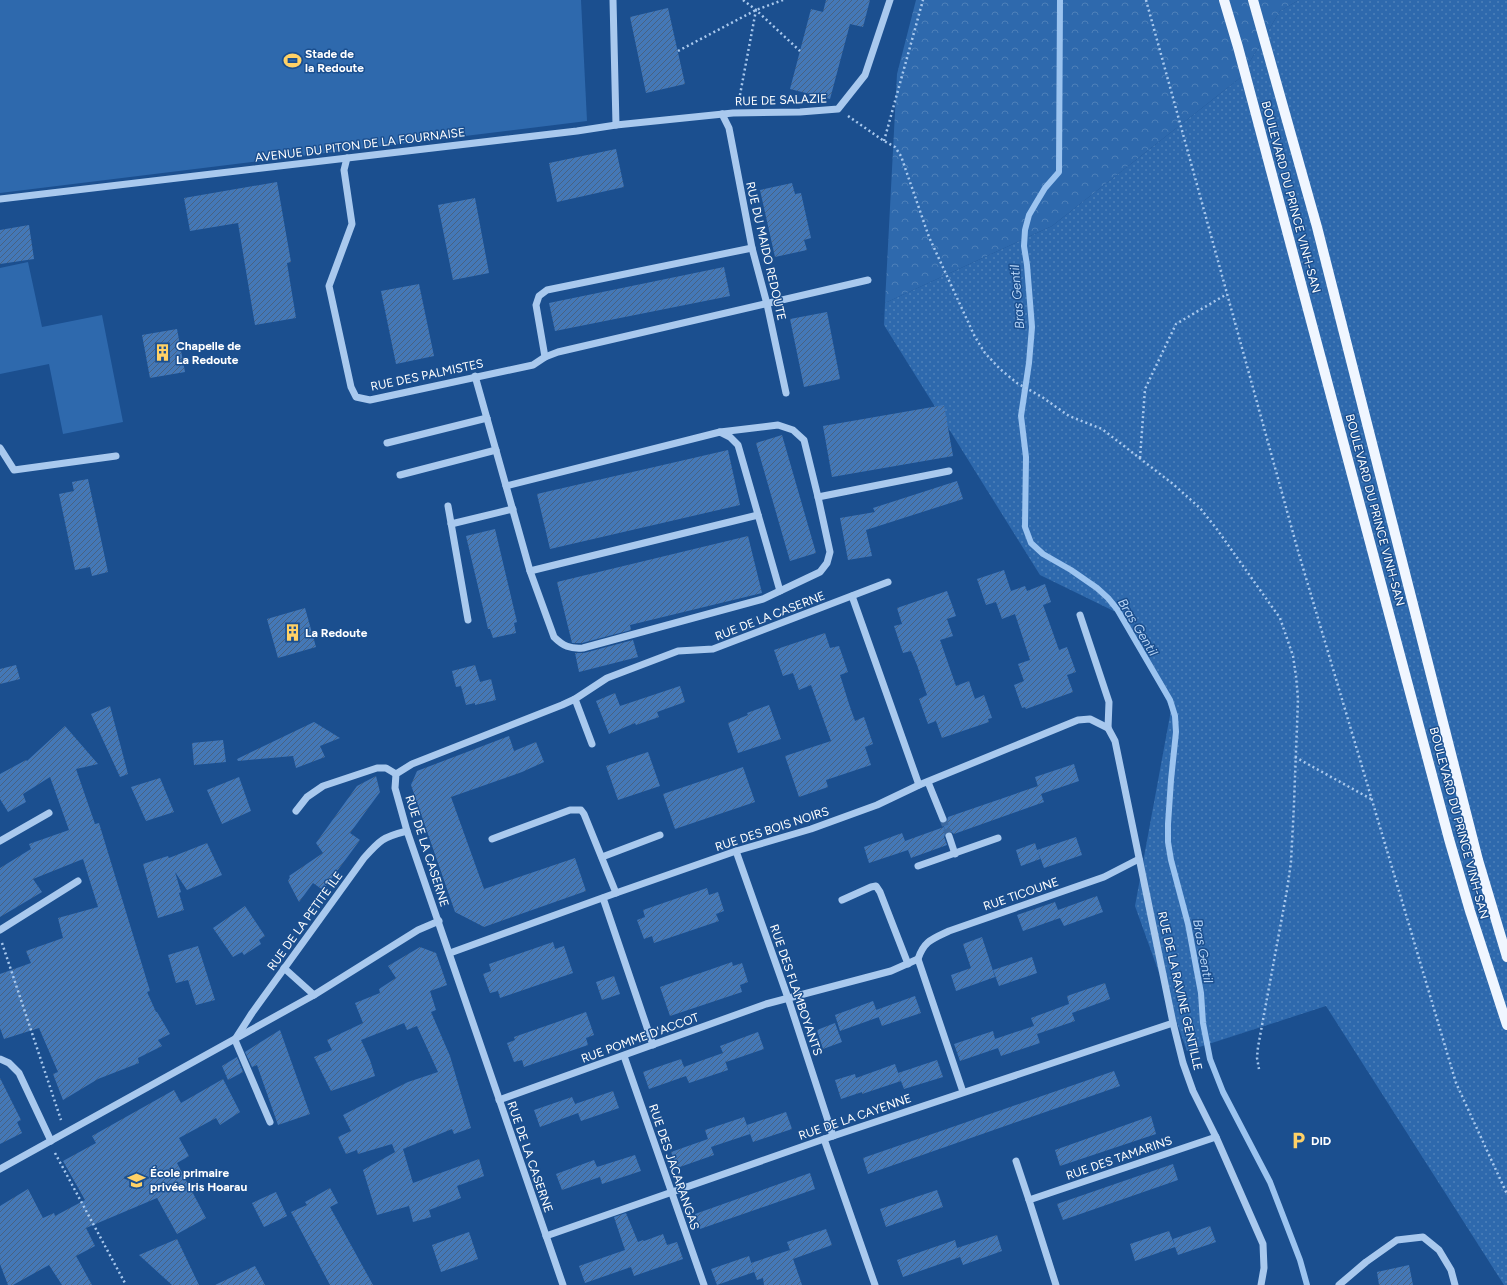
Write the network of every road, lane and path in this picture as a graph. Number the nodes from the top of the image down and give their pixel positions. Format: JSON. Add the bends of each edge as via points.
{"nodes":[{"id":1,"x":613,"y":0,"type":"edge"},
{"id":2,"x":743,"y":0,"type":"edge"},
{"id":3,"x":783,"y":0,"type":"edge"},
{"id":4,"x":890,"y":0,"type":"edge"},
{"id":5,"x":923,"y":0,"type":"edge"},
{"id":6,"x":1146,"y":0,"type":"edge"},
{"id":7,"x":1224,"y":0,"type":"edge"},
{"id":8,"x":1253,"y":0,"type":"edge"},
{"id":9,"x":756,"y":10,"type":"junction"},
{"id":10,"x":800,"y":51,"type":"dead end"},
{"id":11,"x":678,"y":52,"type":"dead end"},
{"id":12,"x":838,"y":109,"type":"junction"},
{"id":13,"x":736,"y":113,"type":"junction"},
{"id":14,"x":722,"y":114,"type":"junction"},
{"id":15,"x":616,"y":125,"type":"junction"},
{"id":16,"x":884,"y":141,"type":"junction"},
{"id":17,"x":347,"y":158,"type":"junction"},
{"id":18,"x":0,"y":199,"type":"edge"},
{"id":19,"x":752,"y":248,"type":"junction"},
{"id":20,"x":868,"y":280,"type":"dead end"},
{"id":21,"x":1227,"y":294,"type":"junction"},
{"id":22,"x":767,"y":304,"type":"junction"},
{"id":23,"x":545,"y":357,"type":"junction"},
{"id":24,"x":475,"y":376,"type":"junction"},
{"id":25,"x":786,"y":393,"type":"dead end"},
{"id":26,"x":487,"y":418,"type":"junction"},
{"id":27,"x":720,"y":432,"type":"junction"},
{"id":28,"x":388,"y":443,"type":"dead end"},
{"id":29,"x":0,"y":448,"type":"edge"},
{"id":30,"x":496,"y":450,"type":"junction"},
{"id":31,"x":116,"y":456,"type":"dead end"},
{"id":32,"x":1140,"y":458,"type":"junction"},
{"id":33,"x":949,"y":471,"type":"dead end"},
{"id":34,"x":400,"y":475,"type":"dead end"},
{"id":35,"x":506,"y":486,"type":"junction"},
{"id":36,"x":818,"y":497,"type":"junction"},
{"id":37,"x":448,"y":506,"type":"dead end"},
{"id":38,"x":513,"y":509,"type":"junction"},
{"id":39,"x":758,"y":515,"type":"junction"},
{"id":40,"x":451,"y":524,"type":"junction"},
{"id":41,"x":530,"y":571,"type":"junction"},
{"id":42,"x":888,"y":582,"type":"dead end"},
{"id":43,"x":780,"y":591,"type":"junction"},
{"id":44,"x":852,"y":596,"type":"junction"},
{"id":45,"x":1080,"y":615,"type":"dead end"},
{"id":46,"x":468,"y":620,"type":"dead end"},
{"id":47,"x":575,"y":699,"type":"junction"},
{"id":48,"x":1108,"y":728,"type":"junction"},
{"id":49,"x":592,"y":744,"type":"dead end"},
{"id":50,"x":1295,"y":757,"type":"junction"},
{"id":51,"x":396,"y":774,"type":"junction"},
{"id":52,"x":928,"y":782,"type":"junction"},
{"id":53,"x":919,"y":785,"type":"junction"},
{"id":54,"x":1372,"y":799,"type":"junction"},
{"id":55,"x":296,"y":811,"type":"dead end"},
{"id":56,"x":49,"y":813,"type":"dead end"},
{"id":57,"x":943,"y":819,"type":"tunnel mouth"},
{"id":58,"x":407,"y":831,"type":"junction"},
{"id":59,"x":660,"y":835,"type":"dead end"},
{"id":60,"x":949,"y":836,"type":"tunnel mouth"},
{"id":61,"x":998,"y":838,"type":"dead end"},
{"id":62,"x":492,"y":840,"type":"dead end"},
{"id":63,"x":0,"y":841,"type":"edge"},
{"id":64,"x":736,"y":851,"type":"junction"},
{"id":65,"x":955,"y":854,"type":"junction"},
{"id":66,"x":602,"y":857,"type":"junction"},
{"id":67,"x":1139,"y":859,"type":"junction"},
{"id":68,"x":918,"y":866,"type":"dead end"},
{"id":69,"x":78,"y":881,"type":"dead end"},
{"id":70,"x":616,"y":893,"type":"junction"},
{"id":71,"x":603,"y":898,"type":"junction"},
{"id":72,"x":842,"y":900,"type":"dead end"},
{"id":73,"x":439,"y":921,"type":"junction"},
{"id":74,"x":0,"y":930,"type":"edge"},
{"id":75,"x":0,"y":936,"type":"edge"},
{"id":76,"x":450,"y":953,"type":"junction"},
{"id":77,"x":1507,"y":957,"type":"edge"},
{"id":78,"x":918,"y":959,"type":"junction"},
{"id":79,"x":908,"y":964,"type":"junction"},
{"id":80,"x":284,"y":968,"type":"junction"},
{"id":81,"x":314,"y":995,"type":"junction"},
{"id":82,"x":788,"y":998,"type":"junction"},
{"id":83,"x":1173,"y":1023,"type":"junction"},
{"id":84,"x":1507,"y":1025,"type":"edge"},
{"id":85,"x":235,"y":1040,"type":"junction"},
{"id":86,"x":653,"y":1045,"type":"junction"},
{"id":87,"x":624,"y":1056,"type":"junction"},
{"id":88,"x":0,"y":1059,"type":"edge"},
{"id":89,"x":1259,"y":1069,"type":"dead end"},
{"id":90,"x":963,"y":1092,"type":"junction"},
{"id":91,"x":499,"y":1100,"type":"junction"},
{"id":92,"x":270,"y":1122,"type":"dead end"},
{"id":93,"x":65,"y":1133,"type":"junction"},
{"id":94,"x":833,"y":1136,"type":"junction"},
{"id":95,"x":1216,"y":1137,"type":"junction"},
{"id":96,"x":824,"y":1139,"type":"junction"},
{"id":97,"x":51,"y":1141,"type":"junction"},
{"id":98,"x":1016,"y":1161,"type":"dead end"},
{"id":99,"x":0,"y":1169,"type":"edge"},
{"id":100,"x":670,"y":1192,"type":"junction"},
{"id":101,"x":1507,"y":1194,"type":"edge"},
{"id":102,"x":1029,"y":1200,"type":"junction"},
{"id":103,"x":546,"y":1236,"type":"junction"},
{"id":104,"x":126,"y":1285,"type":"edge"},
{"id":105,"x":563,"y":1285,"type":"edge"},
{"id":106,"x":704,"y":1285,"type":"edge"},
{"id":107,"x":875,"y":1285,"type":"edge"},
{"id":108,"x":1056,"y":1285,"type":"edge"},
{"id":109,"x":1260,"y":1285,"type":"edge"},
{"id":110,"x":1339,"y":1285,"type":"edge"},
{"id":111,"x":1455,"y":1285,"type":"edge"}],
"edges":[{"from":1,"to":15,"type":"street"},
{"from":2,"to":9,"type":"path"},
{"from":3,"to":9,"type":"path"},
{"from":4,"to":12,"type":"street","name":"RUE DE SALAZIE","via":[[865,75]]},
{"from":5,"to":16,"type":"path"},
{"from":6,"to":21,"type":"path"},
{"from":7,"to":84,"type":"main road","name":"BOULEVARD DU PRINCE VINH-SAN","via":[[1449,840]]},
{"from":8,"to":77,"type":"main road","name":"BOULEVARD DU PRINCE VINH-SAN","via":[[1317,227],[1470,830]]},
{"from":9,"to":10,"type":"path"},
{"from":9,"to":11,"type":"path"},
{"from":9,"to":13,"type":"path"},
{"from":12,"to":13,"type":"street","name":"RUE DE SALAZIE"},
{"from":12,"to":16,"type":"path"},
{"from":13,"to":14,"type":"street","name":"RUE DE SALAZIE"},
{"from":14,"to":15,"type":"street","name":"AVENUE DU PITON DE LA FOURNAISE"},
{"from":14,"to":19,"type":"street","name":"RUE DU MAIDO REDOUTE","via":[[729,128]]},
{"from":15,"to":17,"type":"street","name":"AVENUE DU PITON DE LA FOURNAISE"},
{"from":16,"to":32,"type":"path","via":[[895,147],[901,156],[929,237],[975,337],[985,353],[1017,383],[1069,416],[1102,429]]},
{"from":17,"to":18,"type":"street","name":"AVENUE DU PITON DE LA FOURNAISE"},
{"from":17,"to":24,"type":"street","name":"RUE DES PALMISTES","via":[[344,170],[352,224],[329,286],[351,387],[356,397],[370,400]]},
{"from":19,"to":22,"type":"street","name":"RUE DU MAIDO REDOUTE"},
{"from":19,"to":23,"type":"street","via":[[547,290],[539,296],[536,305]]},
{"from":20,"to":22,"type":"street"},
{"from":21,"to":32,"type":"path","via":[[1176,324],[1145,390]]},
{"from":21,"to":54,"type":"path","via":[[1298,551]]},
{"from":22,"to":23,"type":"street"},
{"from":22,"to":25,"type":"street","name":"RUE DU MAIDO REDOUTE"},
{"from":23,"to":24,"type":"street","name":"RUE DES PALMISTES","via":[[533,365]]},
{"from":24,"to":26,"type":"street"},
{"from":26,"to":28,"type":"street"},
{"from":26,"to":30,"type":"street"},
{"from":27,"to":35,"type":"street"},
{"from":27,"to":36,"type":"street","via":[[778,425],[793,430],[804,440]]},
{"from":27,"to":39,"type":"street","via":[[738,445]]},
{"from":29,"to":31,"type":"street","via":[[14,470]]},
{"from":30,"to":34,"type":"street"},
{"from":30,"to":35,"type":"street"},
{"from":32,"to":50,"type":"path","via":[[1200,508],[1280,618],[1293,656],[1296,676],[1298,699]]},
{"from":33,"to":36,"type":"street"},
{"from":35,"to":38,"type":"street"},
{"from":36,"to":43,"type":"street","via":[[830,552],[827,563],[820,572]]},
{"from":37,"to":40,"type":"street"},
{"from":38,"to":40,"type":"street"},
{"from":38,"to":41,"type":"street"},
{"from":39,"to":41,"type":"street"},
{"from":39,"to":43,"type":"street"},
{"from":40,"to":46,"type":"street"},
{"from":41,"to":43,"type":"street","via":[[554,637],[561,645],[572,649],[756,601]]},
{"from":42,"to":44,"type":"street","name":"RUE DE LA CASERNE"},
{"from":44,"to":47,"type":"street","name":"RUE DE LA CASERNE","via":[[713,649],[678,651],[607,678]]},
{"from":44,"to":53,"type":"street"},
{"from":45,"to":48,"type":"street","via":[[1109,702]]},
{"from":47,"to":49,"type":"street"},
{"from":47,"to":51,"type":"street","name":"RUE DE LA CASERNE","via":[[412,764]]},
{"from":48,"to":52,"type":"street","name":"RUE DES BOIS NOIRS","via":[[1090,719],[1078,720]]},
{"from":48,"to":67,"type":"street","name":"RUE DE LA RAVINE GENTILLE","via":[[1115,740]]},
{"from":50,"to":54,"type":"path"},
{"from":50,"to":89,"type":"path","via":[[1291,862],[1258,1047]]},
{"from":51,"to":55,"type":"street","via":[[386,768],[376,768],[324,786],[307,797]]},
{"from":51,"to":58,"type":"street","name":"RUE DE LA CASERNE","via":[[395,788]]},
{"from":52,"to":53,"type":"street","name":"RUE DES BOIS NOIRS"},
{"from":52,"to":57,"type":"street"},
{"from":53,"to":64,"type":"street","name":"RUE DES BOIS NOIRS","via":[[870,808]]},
{"from":54,"to":101,"type":"path","via":[[1456,1083]]},
{"from":56,"to":63,"type":"street"},
{"from":58,"to":73,"type":"street","name":"RUE DE LA CASERNE"},
{"from":58,"to":80,"type":"street","name":"RUE DE LA PETITE ÎLE","via":[[379,841]]},
{"from":59,"to":66,"type":"street"},
{"from":60,"to":65,"type":"street"},
{"from":61,"to":65,"type":"street"},
{"from":62,"to":66,"type":"street","via":[[577,809],[584,814]]},
{"from":64,"to":70,"type":"street","name":"RUE DES BOIS NOIRS"},
{"from":64,"to":82,"type":"street","name":"RUE DES FLAMBOYANTS"},
{"from":65,"to":68,"type":"street"},
{"from":66,"to":70,"type":"street"},
{"from":67,"to":78,"type":"street","name":"RUE TICOUNE","via":[[1104,877],[949,931],[930,940],[921,950]]},
{"from":67,"to":83,"type":"street","name":"RUE DE LA RAVINE GENTILLE"},
{"from":69,"to":74,"type":"street"},
{"from":70,"to":71,"type":"street","name":"RUE DES BOIS NOIRS"},
{"from":71,"to":76,"type":"street","name":"RUE DES BOIS NOIRS"},
{"from":71,"to":86,"type":"street"},
{"from":72,"to":79,"type":"street","via":[[876,886]]},
{"from":73,"to":76,"type":"street","name":"RUE DE LA CASERNE"},
{"from":73,"to":81,"type":"street","name":"RUE DE LA PETITE ÎLE","via":[[418,930]]},
{"from":75,"to":93,"type":"path"},
{"from":76,"to":91,"type":"street","name":"RUE DE LA CASERNE"},
{"from":78,"to":79,"type":"street"},
{"from":78,"to":90,"type":"street"},
{"from":79,"to":82,"type":"street"},
{"from":80,"to":81,"type":"street"},
{"from":80,"to":85,"type":"street","name":"RUE DE LA PETITE ÎLE"},
{"from":81,"to":85,"type":"street","name":"RUE DE LA PETITE ÎLE"},
{"from":82,"to":86,"type":"street","name":"RUE POMME D'ACCOT"},
{"from":82,"to":94,"type":"street","name":"RUE DES FLAMBOYANTS"},
{"from":83,"to":90,"type":"street","name":"RUE DE LA CAYENNE"},
{"from":83,"to":95,"type":"street","name":"RUE DE LA RAVINE GENTILLE","via":[[1193,1091]]},
{"from":85,"to":92,"type":"street"},
{"from":85,"to":93,"type":"street","name":"RUE DE LA PETITE ÎLE"},
{"from":86,"to":87,"type":"street","name":"RUE POMME D'ACCOT"},
{"from":87,"to":91,"type":"street","name":"RUE POMME D'ACCOT"},
{"from":87,"to":100,"type":"street","name":"RUE DES JACARANGAS"},
{"from":88,"to":97,"type":"street","via":[[9,1063],[19,1073]]},
{"from":90,"to":94,"type":"street","name":"RUE DE LA CAYENNE"},
{"from":91,"to":103,"type":"street","name":"RUE DE LA CASERNE"},
{"from":93,"to":97,"type":"street","name":"RUE DE LA PETITE ÎLE"},
{"from":94,"to":96,"type":"street","name":"RUE DE LA CAYENNE"},
{"from":95,"to":102,"type":"street","name":"RUE DES TAMARINS"},
{"from":95,"to":109,"type":"street","name":"RUE DE LA RAVINE GENTILLE","via":[[1263,1244],[1264,1268]]},
{"from":96,"to":100,"type":"street","name":"RUE DE LA CAYENNE"},
{"from":96,"to":107,"type":"street"},
{"from":97,"to":99,"type":"street","name":"RUE DE LA PETITE ÎLE"},
{"from":97,"to":104,"type":"path","via":[[57,1157]]},
{"from":98,"to":102,"type":"street"},
{"from":100,"to":103,"type":"street","name":"RUE DE LA CAYENNE"},
{"from":100,"to":106,"type":"street","name":"RUE DES JACARANGAS"},
{"from":102,"to":108,"type":"street"},
{"from":103,"to":105,"type":"street","name":"RUE DE LA CASERNE"},
{"from":110,"to":111,"type":"street","via":[[1397,1240],[1423,1237],[1439,1250],[1451,1270]]}]}
